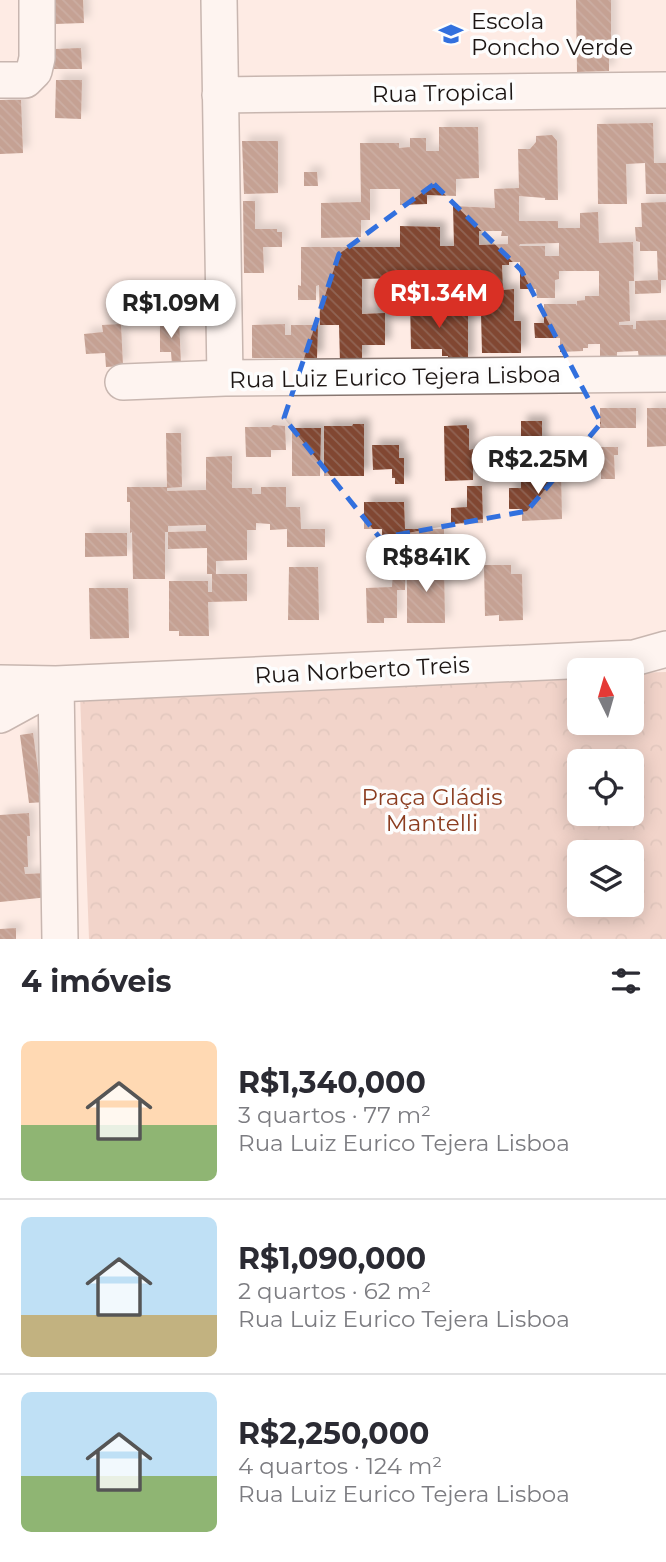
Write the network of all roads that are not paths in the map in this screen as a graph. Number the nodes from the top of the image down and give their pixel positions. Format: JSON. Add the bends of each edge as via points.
{"nodes":[{"id":1,"x":37,"y":0,"type":"edge"},
{"id":2,"x":219,"y":0,"type":"edge"},
{"id":3,"x":0,"y":80,"type":"edge"},
{"id":4,"x":666,"y":90,"type":"edge"},
{"id":5,"x":220,"y":95,"type":"junction"},
{"id":6,"x":666,"y":374,"type":"edge"},
{"id":7,"x":225,"y":378,"type":"junction"},
{"id":8,"x":123,"y":382,"type":"dead end"},
{"id":9,"x":666,"y":649,"type":"edge"},
{"id":10,"x":0,"y":683,"type":"edge"},
{"id":11,"x":56,"y":684,"type":"junction"},
{"id":12,"x":0,"y":715,"type":"edge"},
{"id":13,"x":60,"y":939,"type":"edge"}],
"edges":[{"from":1,"to":3,"type":"street","via":[[34,71],[25,80]]},
{"from":2,"to":5,"type":"street"},
{"from":4,"to":5,"type":"street","name":"Rua Tropical"},
{"from":5,"to":7,"type":"street"},
{"from":6,"to":7,"type":"street","name":"Rua Luiz Eurico Tejera Lisboa"},
{"from":7,"to":8,"type":"street","name":"Rua Luiz Eurico Tejera Lisboa"},
{"from":9,"to":11,"type":"street","name":"Rua Norberto Treis","via":[[635,658]]},
{"from":10,"to":11,"type":"street","name":"Rua Norberto Treis"},
{"from":11,"to":12,"type":"street"},
{"from":11,"to":13,"type":"street"}]}
